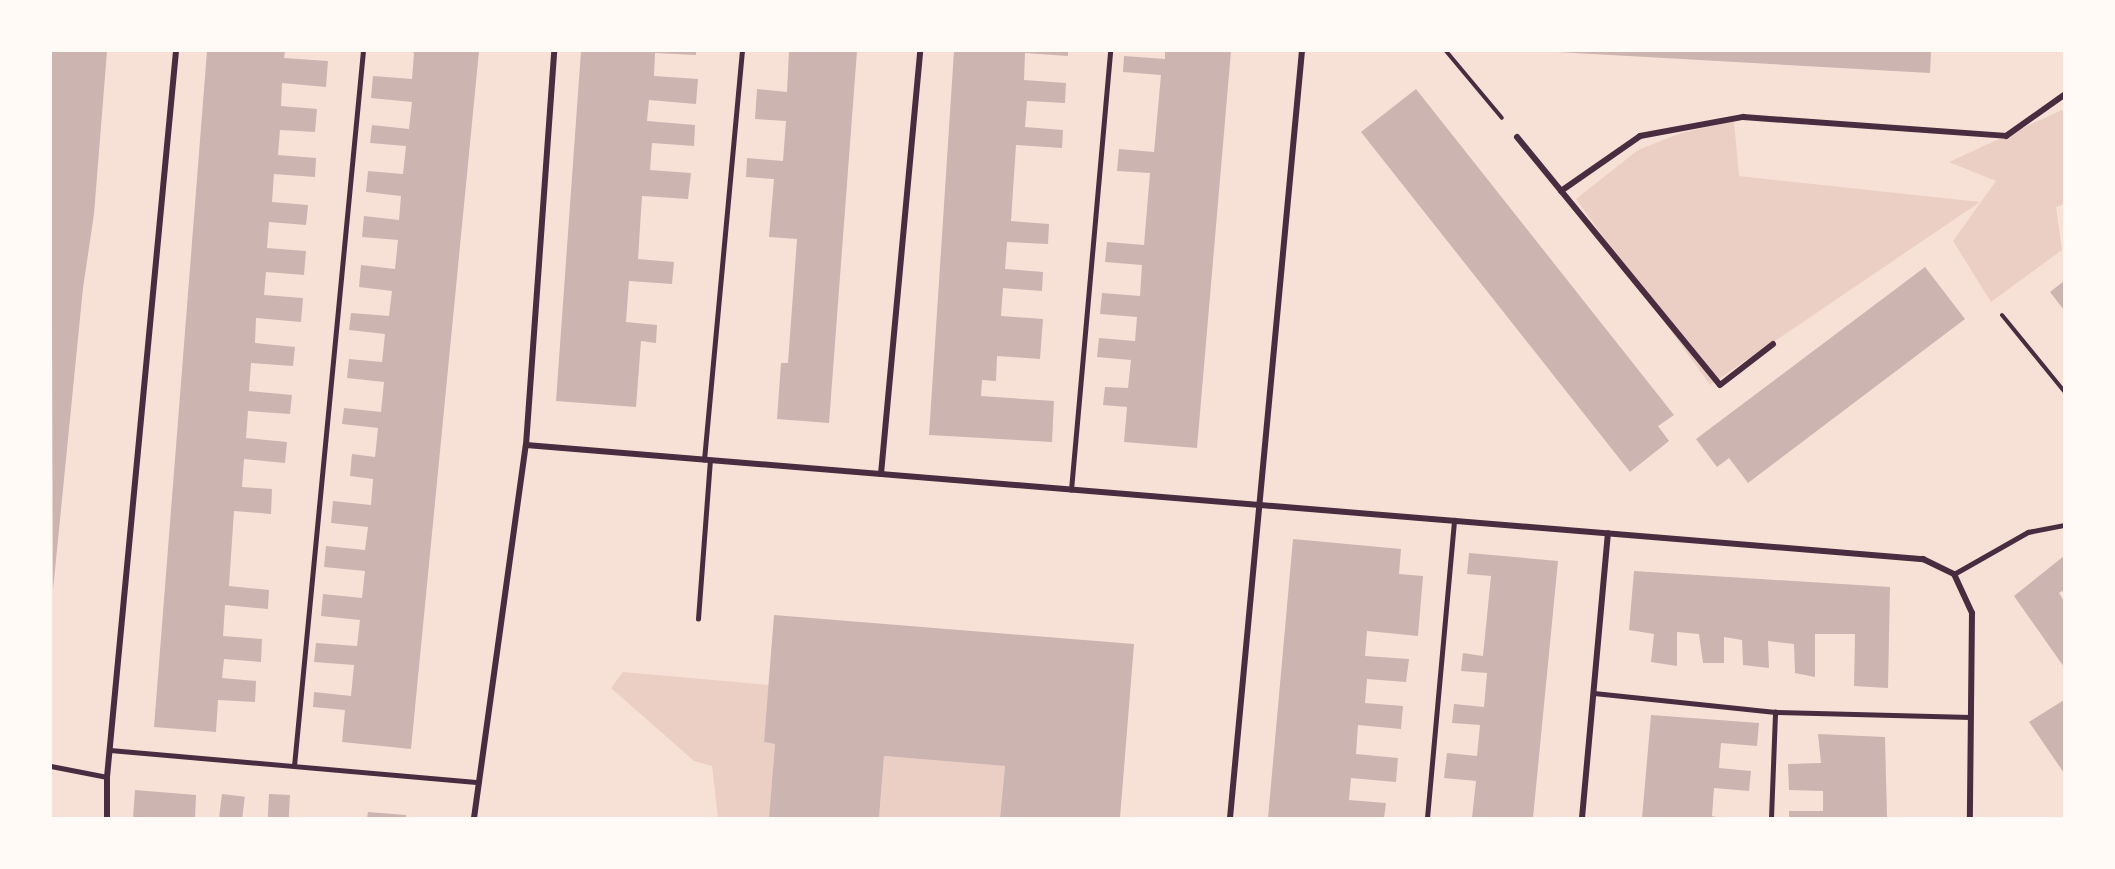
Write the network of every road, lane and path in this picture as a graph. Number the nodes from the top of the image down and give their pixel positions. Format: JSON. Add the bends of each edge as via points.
{"nodes":[{"id":1,"x":176,"y":51,"type":"edge"},
{"id":2,"x":363,"y":51,"type":"edge"},
{"id":3,"x":554,"y":51,"type":"edge"},
{"id":4,"x":742,"y":51,"type":"edge"},
{"id":5,"x":920,"y":51,"type":"edge"},
{"id":6,"x":1110,"y":51,"type":"edge"},
{"id":7,"x":1302,"y":51,"type":"edge"},
{"id":8,"x":1446,"y":51,"type":"edge"},
{"id":9,"x":2064,"y":95,"type":"edge"},
{"id":10,"x":1517,"y":137,"type":"joint"},
{"id":11,"x":1561,"y":191,"type":"junction"},
{"id":12,"x":2002,"y":315,"type":"dead end"},
{"id":13,"x":1773,"y":344,"type":"dead end"},
{"id":14,"x":2064,"y":392,"type":"edge"},
{"id":15,"x":526,"y":445,"type":"junction"},
{"id":16,"x":707,"y":460,"type":"junction"},
{"id":17,"x":881,"y":474,"type":"junction"},
{"id":18,"x":1071,"y":490,"type":"junction"},
{"id":19,"x":1257,"y":504,"type":"junction"},
{"id":20,"x":1454,"y":520,"type":"junction"},
{"id":21,"x":2064,"y":525,"type":"edge"},
{"id":22,"x":1608,"y":533,"type":"junction"},
{"id":23,"x":1954,"y":574,"type":"junction"},
{"id":24,"x":698,"y":619,"type":"dead end"},
{"id":25,"x":1594,"y":693,"type":"junction"},
{"id":26,"x":1775,"y":712,"type":"junction"},
{"id":27,"x":1970,"y":717,"type":"junction"},
{"id":28,"x":110,"y":750,"type":"junction"},
{"id":29,"x":51,"y":766,"type":"edge"},
{"id":30,"x":294,"y":766,"type":"junction"},
{"id":31,"x":107,"y":777,"type":"junction"},
{"id":32,"x":479,"y":782,"type":"junction"},
{"id":33,"x":107,"y":818,"type":"edge"},
{"id":34,"x":474,"y":818,"type":"edge"},
{"id":35,"x":1230,"y":818,"type":"edge"},
{"id":36,"x":1426,"y":818,"type":"edge"},
{"id":37,"x":1582,"y":818,"type":"edge"},
{"id":38,"x":1771,"y":818,"type":"edge"},
{"id":39,"x":1970,"y":818,"type":"edge"}],
"edges":[{"from":1,"to":28,"type":"street"},
{"from":2,"to":30,"type":"lane"},
{"from":3,"to":15,"type":"street"},
{"from":4,"to":16,"type":"lane"},
{"from":5,"to":17,"type":"street"},
{"from":6,"to":18,"type":"lane"},
{"from":7,"to":19,"type":"street"},
{"from":8,"to":10,"type":"path"},
{"from":9,"to":11,"type":"street","via":[[2006,136],[1743,117],[1640,136]]},
{"from":10,"to":11,"type":"street"},
{"from":11,"to":13,"type":"street","via":[[1720,385]]},
{"from":12,"to":14,"type":"path"},
{"from":15,"to":16,"type":"street"},
{"from":15,"to":32,"type":"street"},
{"from":16,"to":17,"type":"street"},
{"from":16,"to":24,"type":"lane"},
{"from":17,"to":18,"type":"street"},
{"from":18,"to":19,"type":"street"},
{"from":19,"to":20,"type":"street"},
{"from":19,"to":35,"type":"street"},
{"from":20,"to":22,"type":"street"},
{"from":20,"to":36,"type":"lane"},
{"from":21,"to":23,"type":"lane","via":[[2028,532]]},
{"from":22,"to":23,"type":"street","via":[[1923,559]]},
{"from":22,"to":25,"type":"street"},
{"from":23,"to":27,"type":"street","via":[[1972,613]]},
{"from":25,"to":26,"type":"lane"},
{"from":25,"to":37,"type":"street"},
{"from":26,"to":27,"type":"lane"},
{"from":26,"to":38,"type":"lane"},
{"from":27,"to":39,"type":"street"},
{"from":28,"to":30,"type":"lane"},
{"from":28,"to":31,"type":"street"},
{"from":29,"to":31,"type":"lane"},
{"from":30,"to":32,"type":"lane"},
{"from":31,"to":33,"type":"street"},
{"from":32,"to":34,"type":"street"}]}
